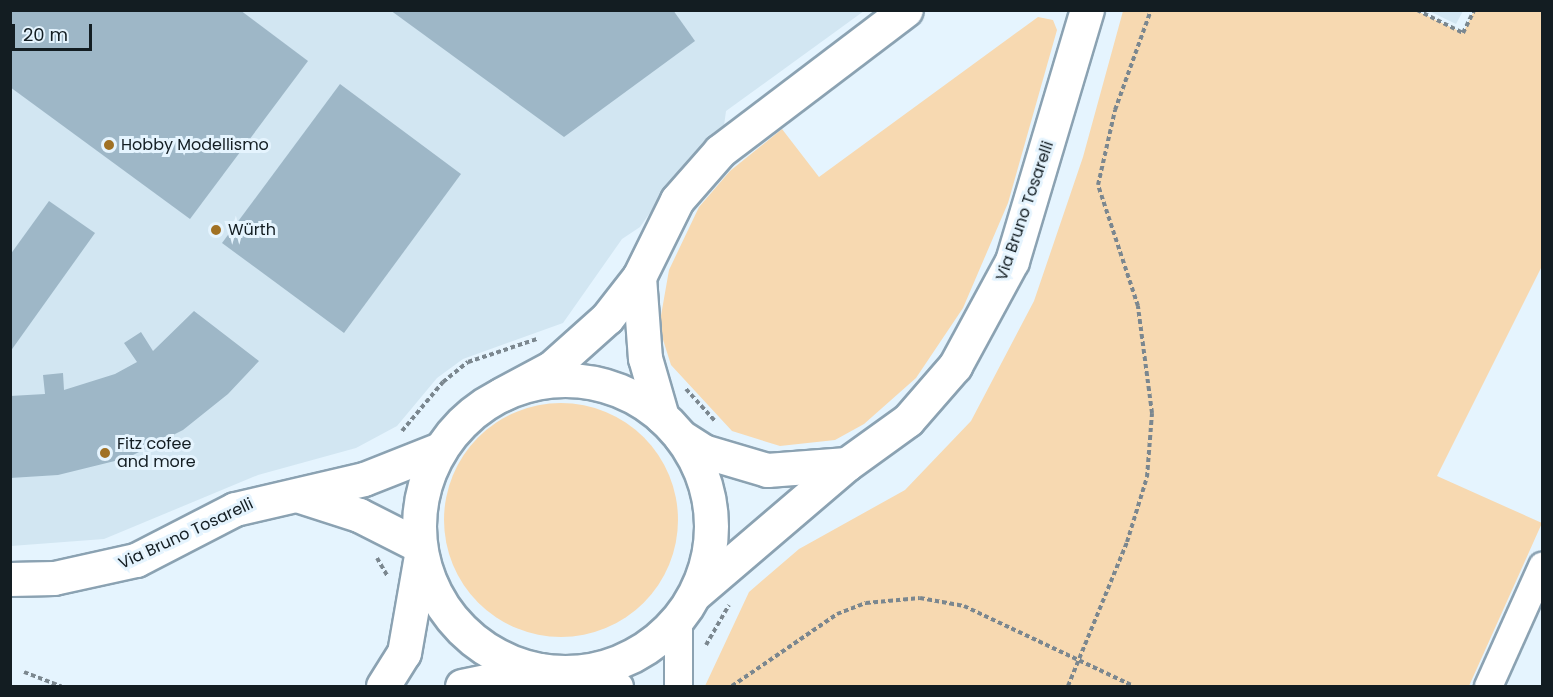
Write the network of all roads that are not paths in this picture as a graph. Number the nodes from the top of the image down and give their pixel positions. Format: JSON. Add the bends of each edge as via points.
{"nodes":[{"id":1,"x":906,"y":10,"type":"edge"},
{"id":2,"x":1087,"y":10,"type":"edge"},
{"id":3,"x":639,"y":277,"type":"junction"},
{"id":4,"x":502,"y":394,"type":"junction"},
{"id":5,"x":671,"y":427,"type":"junction"},
{"id":6,"x":440,"y":449,"type":"junction"},
{"id":7,"x":847,"y":464,"type":"junction"},
{"id":8,"x":289,"y":493,"type":"junction"},
{"id":9,"x":421,"y":551,"type":"junction"},
{"id":10,"x":1542,"y":566,"type":"edge"},
{"id":11,"x":10,"y":579,"type":"edge"},
{"id":12,"x":686,"y":607,"type":"junction"},
{"id":13,"x":539,"y":670,"type":"junction"},
{"id":14,"x":573,"y":672,"type":"junction"},
{"id":15,"x":383,"y":687,"type":"edge"},
{"id":16,"x":462,"y":687,"type":"edge"},
{"id":17,"x":619,"y":687,"type":"edge"},
{"id":18,"x":678,"y":687,"type":"edge"},
{"id":19,"x":1488,"y":687,"type":"edge"}],
"edges":[{"from":1,"to":3,"type":"main road","via":[[745,129],[701,170],[677,200]]},
{"from":2,"to":7,"type":"main road","name":"Via Bruno Tosarelli","via":[[1012,261],[975,335],[908,420]]},
{"from":3,"to":4,"type":"main road","via":[[582,345]]},
{"from":3,"to":5,"type":"main road","via":[[645,358]]},
{"from":4,"to":5,"type":"main road","via":[[546,382],[602,385]]},
{"from":4,"to":6,"type":"main road","via":[[467,417]]},
{"from":5,"to":7,"type":"main road","via":[[711,454],[767,470]]},
{"from":5,"to":12,"type":"main road","via":[[706,486],[711,513],[711,542]]},
{"from":6,"to":8,"type":"main road","name":"Via Bruno Tosarelli","via":[[364,479]]},
{"from":6,"to":9,"type":"main road","via":[[423,491]]},
{"from":7,"to":12,"type":"main road","name":"Via Bruno Tosarelli"},
{"from":8,"to":9,"type":"main road","via":[[359,515]]},
{"from":8,"to":11,"type":"main road","name":"Via Bruno Tosarelli","via":[[235,509],[126,563],[54,578]]},
{"from":9,"to":13,"type":"main road","via":[[451,618],[486,648]]},
{"from":9,"to":15,"type":"main road","via":[[404,653]]},
{"from":10,"to":19,"type":"street"},
{"from":12,"to":14,"type":"main road","name":"Via Bruno Tosarelli","via":[[648,647],[612,664]]},
{"from":12,"to":18,"type":"street"},
{"from":13,"to":14,"type":"main road","name":"Via Bruno Tosarelli"},
{"from":13,"to":16,"type":"main road"},
{"from":14,"to":17,"type":"street"}]}
